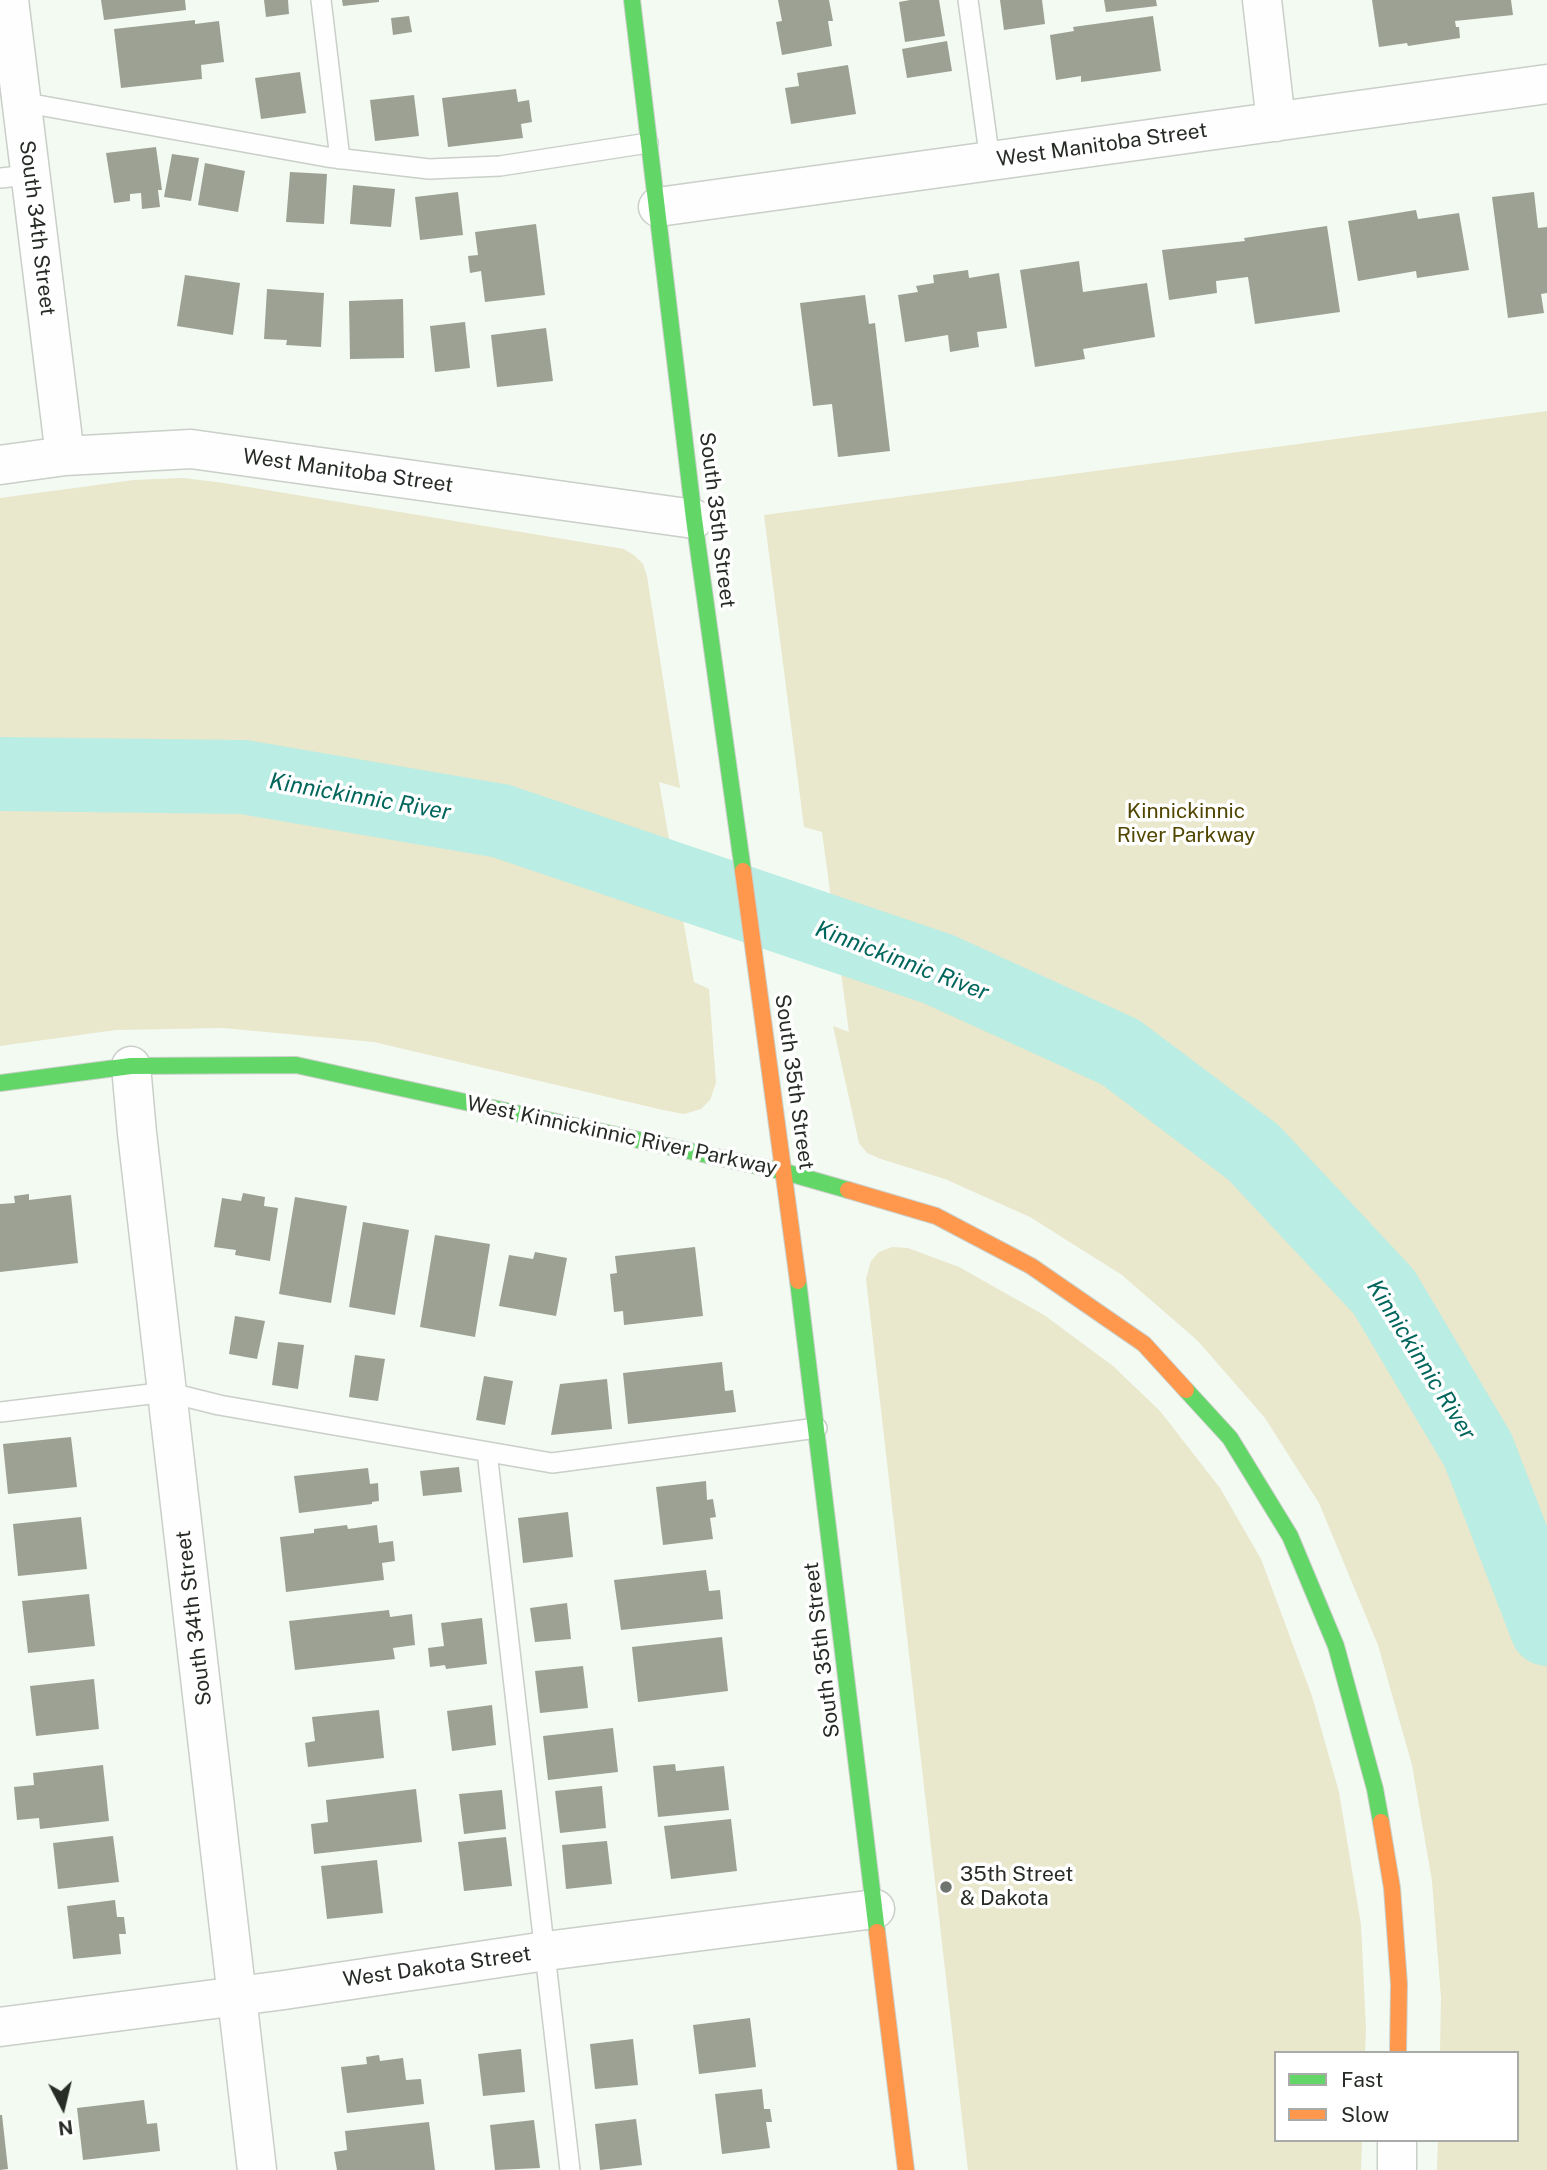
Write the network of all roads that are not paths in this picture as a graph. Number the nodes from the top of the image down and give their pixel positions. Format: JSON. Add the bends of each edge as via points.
{"nodes":[{"id":1,"x":9,"y":0,"type":"edge"},
{"id":2,"x":321,"y":0,"type":"edge"},
{"id":3,"x":632,"y":0,"type":"edge"},
{"id":4,"x":968,"y":0,"type":"edge"},
{"id":5,"x":1262,"y":0,"type":"edge"},
{"id":6,"x":1547,"y":83,"type":"edge"},
{"id":7,"x":21,"y":103,"type":"junction"},
{"id":8,"x":1276,"y":121,"type":"junction"},
{"id":9,"x":648,"y":143,"type":"junction"},
{"id":10,"x":340,"y":159,"type":"junction"},
{"id":11,"x":990,"y":161,"type":"junction"},
{"id":12,"x":15,"y":177,"type":"edge"},
{"id":13,"x":658,"y":207,"type":"junction"},
{"id":14,"x":65,"y":456,"type":"junction"},
{"id":15,"x":0,"y":465,"type":"edge"},
{"id":16,"x":694,"y":519,"type":"junction"},
{"id":17,"x":131,"y":1066,"type":"junction"},
{"id":18,"x":0,"y":1083,"type":"edge"},
{"id":19,"x":785,"y":1172,"type":"junction"},
{"id":20,"x":167,"y":1392,"type":"junction"},
{"id":21,"x":0,"y":1412,"type":"edge"},
{"id":22,"x":817,"y":1428,"type":"junction"},
{"id":23,"x":487,"y":1452,"type":"junction"},
{"id":24,"x":875,"y":1909,"type":"junction"},
{"id":25,"x":546,"y":1951,"type":"junction"},
{"id":26,"x":238,"y":1996,"type":"junction"},
{"id":27,"x":0,"y":2028,"type":"edge"},
{"id":28,"x":1398,"y":2051,"type":"edge"},
{"id":29,"x":1397,"y":2142,"type":"edge"},
{"id":30,"x":257,"y":2170,"type":"edge"},
{"id":31,"x":570,"y":2170,"type":"edge"},
{"id":32,"x":906,"y":2170,"type":"edge"},
{"id":33,"x":1397,"y":2170,"type":"edge"}],
"edges":[{"from":1,"to":7,"type":"street","name":"South 34th Street"},
{"from":2,"to":10,"type":"lane"},
{"from":3,"to":9,"type":"main road","name":"South 35th Street"},
{"from":4,"to":11,"type":"lane"},
{"from":5,"to":8,"type":"street"},
{"from":6,"to":8,"type":"street","name":"West Manitoba Street"},
{"from":7,"to":10,"type":"lane"},
{"from":7,"to":12,"type":"street","name":"South 34th Street"},
{"from":8,"to":11,"type":"street","name":"West Manitoba Street"},
{"from":9,"to":10,"type":"lane","via":[[500,166],[429,169]]},
{"from":9,"to":13,"type":"main road","name":"South 35th Street"},
{"from":11,"to":13,"type":"street","name":"West Manitoba Street"},
{"from":12,"to":14,"type":"street","name":"South 34th Street"},
{"from":13,"to":16,"type":"main road","name":"South 35th Street"},
{"from":14,"to":15,"type":"street","name":"West Manitoba Street"},
{"from":14,"to":16,"type":"street","name":"West Manitoba Street","via":[[191,449]]},
{"from":16,"to":19,"type":"main road","name":"South 35th Street"},
{"from":17,"to":18,"type":"main road","name":"West Kinnickinnic River Parkway"},
{"from":17,"to":19,"type":"main road","name":"West Kinnickinnic River Parkway","via":[[296,1065]]},
{"from":17,"to":20,"type":"street","name":"South 34th Street"},
{"from":19,"to":22,"type":"main road","name":"South 35th Street"},
{"from":19,"to":28,"type":"main road","name":"West Kinnickinnic River Parkway","via":[[936,1216],[1031,1266],[1144,1344],[1230,1438],[1290,1536],[1344,1672],[1376,1789],[1392,1888]]},
{"from":20,"to":21,"type":"lane"},
{"from":20,"to":23,"type":"lane"},
{"from":20,"to":26,"type":"street","name":"South 34th Street"},
{"from":22,"to":23,"type":"lane","via":[[552,1463]]},
{"from":22,"to":24,"type":"main road","name":"South 35th Street"},
{"from":23,"to":25,"type":"lane"},
{"from":24,"to":25,"type":"street","name":"West Dakota Street"},
{"from":24,"to":32,"type":"main road","name":"South 35th Street"},
{"from":25,"to":26,"type":"street","name":"West Dakota Street"},
{"from":25,"to":31,"type":"lane"},
{"from":26,"to":27,"type":"street","name":"West Dakota Street"},
{"from":26,"to":30,"type":"street","name":"South 34th Street"},
{"from":29,"to":33,"type":"street"}]}
